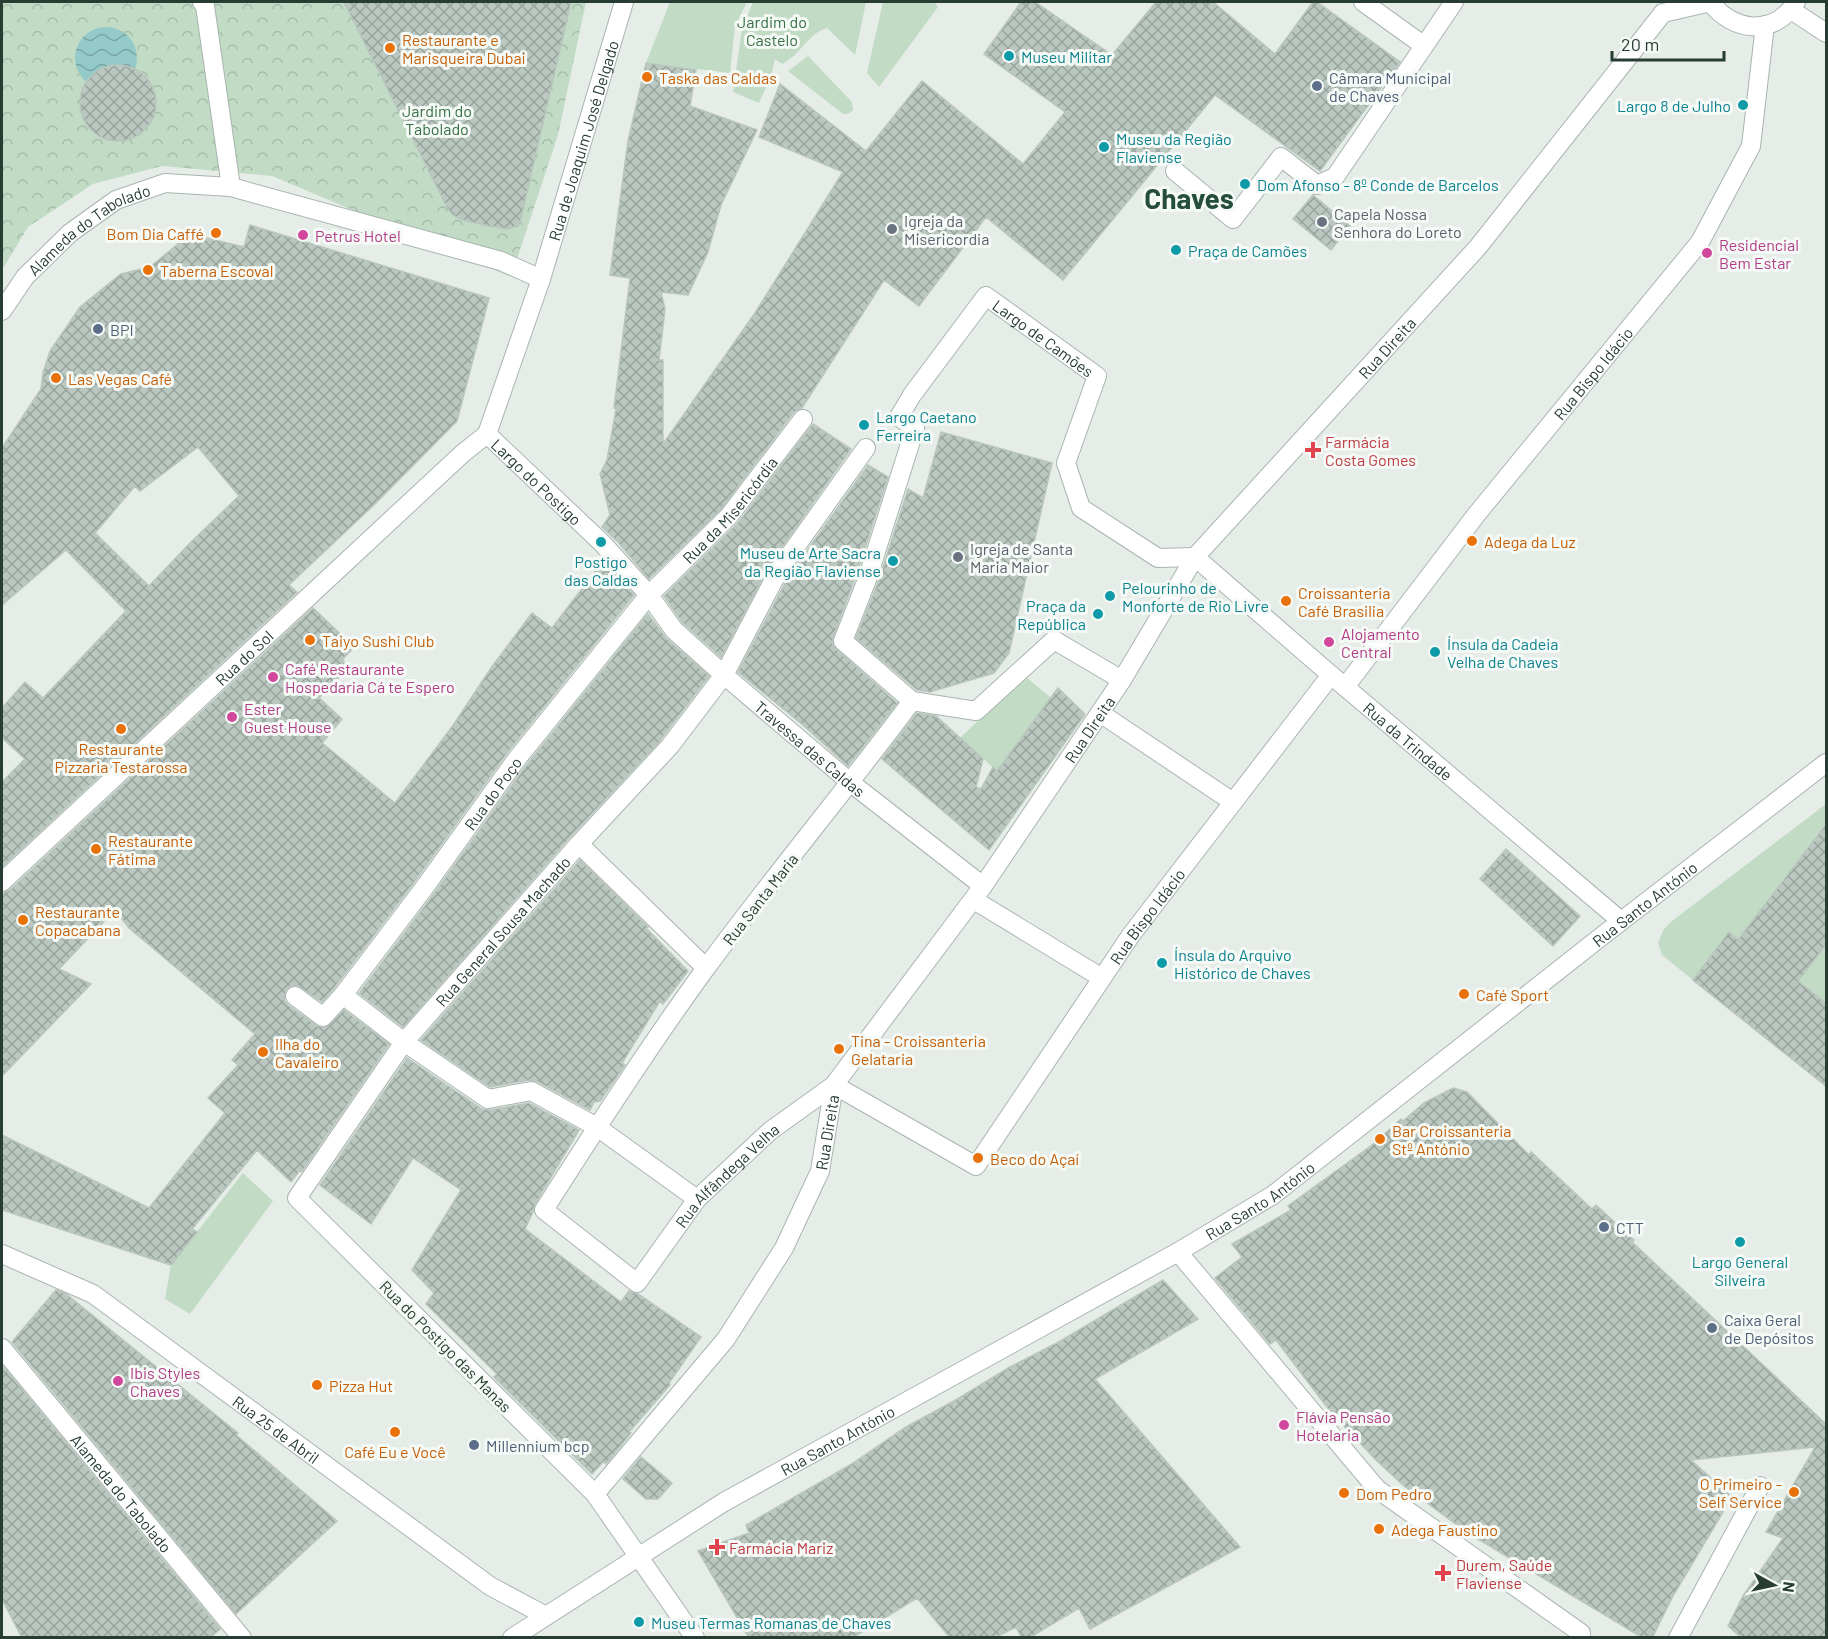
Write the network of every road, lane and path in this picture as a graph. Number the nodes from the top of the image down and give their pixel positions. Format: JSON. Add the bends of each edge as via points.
{"nodes":[{"id":1,"x":202,"y":2,"type":"edge"},
{"id":2,"x":624,"y":2,"type":"edge"},
{"id":3,"x":1363,"y":2,"type":"edge"},
{"id":4,"x":1454,"y":2,"type":"edge"},
{"id":5,"x":1711,"y":2,"type":"edge"},
{"id":6,"x":1793,"y":6,"type":"edge"},
{"id":7,"x":1656,"y":7,"type":"edge"},
{"id":8,"x":1764,"y":25,"type":"junction"},
{"id":9,"x":1827,"y":33,"type":"edge"},
{"id":10,"x":1423,"y":45,"type":"junction"},
{"id":11,"x":1175,"y":171,"type":"dead end"},
{"id":12,"x":231,"y":187,"type":"junction"},
{"id":13,"x":541,"y":279,"type":"junction"},
{"id":14,"x":2,"y":311,"type":"edge"},
{"id":15,"x":803,"y":419,"type":"dead end"},
{"id":16,"x":487,"y":434,"type":"junction"},
{"id":17,"x":866,"y":448,"type":"dead end"},
{"id":18,"x":1195,"y":557,"type":"junction"},
{"id":19,"x":649,"y":595,"type":"junction"},
{"id":20,"x":724,"y":675,"type":"junction"},
{"id":21,"x":1330,"y":675,"type":"junction"},
{"id":22,"x":1122,"y":680,"type":"junction"},
{"id":23,"x":1345,"y":687,"type":"junction"},
{"id":24,"x":912,"y":701,"type":"junction"},
{"id":25,"x":1100,"y":713,"type":"junction"},
{"id":26,"x":1827,"y":763,"type":"edge"},
{"id":27,"x":851,"y":783,"type":"junction"},
{"id":28,"x":1233,"y":802,"type":"junction"},
{"id":29,"x":579,"y":844,"type":"junction"},
{"id":30,"x":2,"y":882,"type":"edge"},
{"id":31,"x":979,"y":893,"type":"junction"},
{"id":32,"x":1622,"y":921,"type":"junction"},
{"id":33,"x":706,"y":968,"type":"junction"},
{"id":34,"x":1102,"y":978,"type":"junction"},
{"id":35,"x":343,"y":995,"type":"junction"},
{"id":36,"x":295,"y":996,"type":"dead end"},
{"id":37,"x":404,"y":1042,"type":"junction"},
{"id":38,"x":834,"y":1085,"type":"junction"},
{"id":39,"x":597,"y":1127,"type":"junction"},
{"id":40,"x":297,"y":1198,"type":"joint"},
{"id":41,"x":697,"y":1199,"type":"junction"},
{"id":42,"x":1178,"y":1252,"type":"junction"},
{"id":43,"x":4,"y":1258,"type":"edge"},
{"id":44,"x":637,"y":1282,"type":"joint"},
{"id":45,"x":2,"y":1348,"type":"edge"},
{"id":46,"x":1760,"y":1486,"type":"dead end"},
{"id":47,"x":595,"y":1494,"type":"junction"},
{"id":48,"x":640,"y":1557,"type":"junction"},
{"id":49,"x":546,"y":1616,"type":"junction"},
{"id":50,"x":1581,"y":1634,"type":"dead end"},
{"id":51,"x":242,"y":1638,"type":"edge"},
{"id":52,"x":512,"y":1638,"type":"edge"},
{"id":53,"x":695,"y":1638,"type":"edge"},
{"id":54,"x":1678,"y":1638,"type":"edge"}],
"edges":[{"from":1,"to":12,"type":"street"},
{"from":2,"to":13,"type":"street","name":"Rua de Joaquim José Delgado"},
{"from":3,"to":10,"type":"street"},
{"from":4,"to":10,"type":"street"},
{"from":5,"to":7,"type":"street"},
{"from":5,"to":8,"type":"street","via":[[1720,14],[1734,22]]},
{"from":6,"to":8,"type":"street","via":[[1779,20]]},
{"from":6,"to":9,"type":"street"},
{"from":7,"to":18,"type":"street","name":"Rua Direita","via":[[1478,247]]},
{"from":8,"to":23,"type":"street","name":"Rua Bispo Idácio","via":[[1751,146],[1700,242],[1476,515]]},
{"from":10,"to":11,"type":"street","via":[[1335,177],[1317,185],[1281,157],[1233,219]]},
{"from":12,"to":13,"type":"street","name":"Alameda do Tabolado","via":[[501,261]]},
{"from":12,"to":14,"type":"street","name":"Alameda do Tabolado","via":[[165,183],[116,200],[70,233],[33,269]]},
{"from":13,"to":16,"type":"street","name":"Largo do Postigo"},
{"from":15,"to":19,"type":"street","name":"Rua da Misericórdia","via":[[729,516]]},
{"from":16,"to":19,"type":"street","name":"Largo do Postigo","via":[[603,544]]},
{"from":16,"to":30,"type":"street","name":"Rua do Sol"},
{"from":17,"to":20,"type":"street","name":"Rua General Sousa Machado","via":[[779,570]]},
{"from":18,"to":21,"type":"street","name":"Rua da Trindade"},
{"from":18,"to":22,"type":"street","name":"Rua Direita"},
{"from":18,"to":24,"type":"street","name":"Largo de Camões","via":[[1158,558],[1081,508],[1066,463],[1097,376],[986,296],[899,417],[915,428],[868,577],[843,641]]},
{"from":19,"to":20,"type":"street","name":"Travessa das Caldas","via":[[674,630]]},
{"from":19,"to":35,"type":"street","name":"Rua do Poço","via":[[516,760]]},
{"from":20,"to":27,"type":"street","name":"Travessa das Caldas"},
{"from":20,"to":29,"type":"street","name":"Rua General Sousa Machado","via":[[670,746]]},
{"from":21,"to":23,"type":"street","name":"Rua da Trindade"},
{"from":21,"to":28,"type":"street","name":"Rua Bispo Idácio"},
{"from":22,"to":24,"type":"street","via":[[1054,640],[976,711]]},
{"from":22,"to":25,"type":"street","name":"Rua Direita"},
{"from":23,"to":32,"type":"street","name":"Rua da Trindade"},
{"from":24,"to":27,"type":"street","name":"Rua Santa Maria"},
{"from":25,"to":28,"type":"street"},
{"from":25,"to":31,"type":"street","name":"Rua Direita"},
{"from":26,"to":32,"type":"street","name":"Rua Santo António"},
{"from":27,"to":31,"type":"street","name":"Travessa das Caldas"},
{"from":27,"to":33,"type":"street","name":"Rua Santa Maria"},
{"from":28,"to":34,"type":"street","name":"Rua Bispo Idácio"},
{"from":29,"to":33,"type":"street"},
{"from":29,"to":37,"type":"street","name":"Rua General Sousa Machado"},
{"from":31,"to":34,"type":"street","name":"Travessa das Caldas"},
{"from":31,"to":38,"type":"street","name":"Rua Direita"},
{"from":32,"to":42,"type":"street","name":"Rua Santo António","via":[[1273,1195]]},
{"from":33,"to":39,"type":"street","name":"Rua Santa Maria"},
{"from":34,"to":38,"type":"street","name":"Rua Bispo Idácio","via":[[976,1166]]},
{"from":35,"to":36,"type":"street","name":"Rua do Poço","via":[[323,1017]]},
{"from":35,"to":37,"type":"street"},
{"from":37,"to":39,"type":"street","via":[[488,1099],[531,1091]]},
{"from":37,"to":40,"type":"street","name":"Rua General Sousa Machado"},
{"from":38,"to":41,"type":"street","name":"Rua Alfândega Velha","via":[[770,1131]]},
{"from":38,"to":47,"type":"street","name":"Rua Direita","via":[[820,1171],[784,1248],[726,1339]]},
{"from":39,"to":41,"type":"street"},
{"from":39,"to":44,"type":"street","name":"Rua Santa Maria","via":[[544,1210]]},
{"from":40,"to":47,"type":"street","name":"Rua do Postigo das Manas"},
{"from":41,"to":44,"type":"street","name":"Rua Alfândega Velha"},
{"from":42,"to":48,"type":"street","name":"Rua Santo António","via":[[724,1502]]},
{"from":42,"to":50,"type":"street","via":[[1377,1489]]},
{"from":43,"to":49,"type":"street","name":"Rua 25 de Abril","via":[[93,1294],[490,1586]]},
{"from":45,"to":51,"type":"street","name":"Alameda do Tabolado"},
{"from":46,"to":54,"type":"street"},
{"from":47,"to":48,"type":"street","name":"Rua do Postigo das Manas"},
{"from":48,"to":49,"type":"street","name":"Rua Santo António"},
{"from":48,"to":53,"type":"street","name":"Rua do Postigo das Manas"},
{"from":49,"to":52,"type":"street","name":"Rua Santo António"}]}
